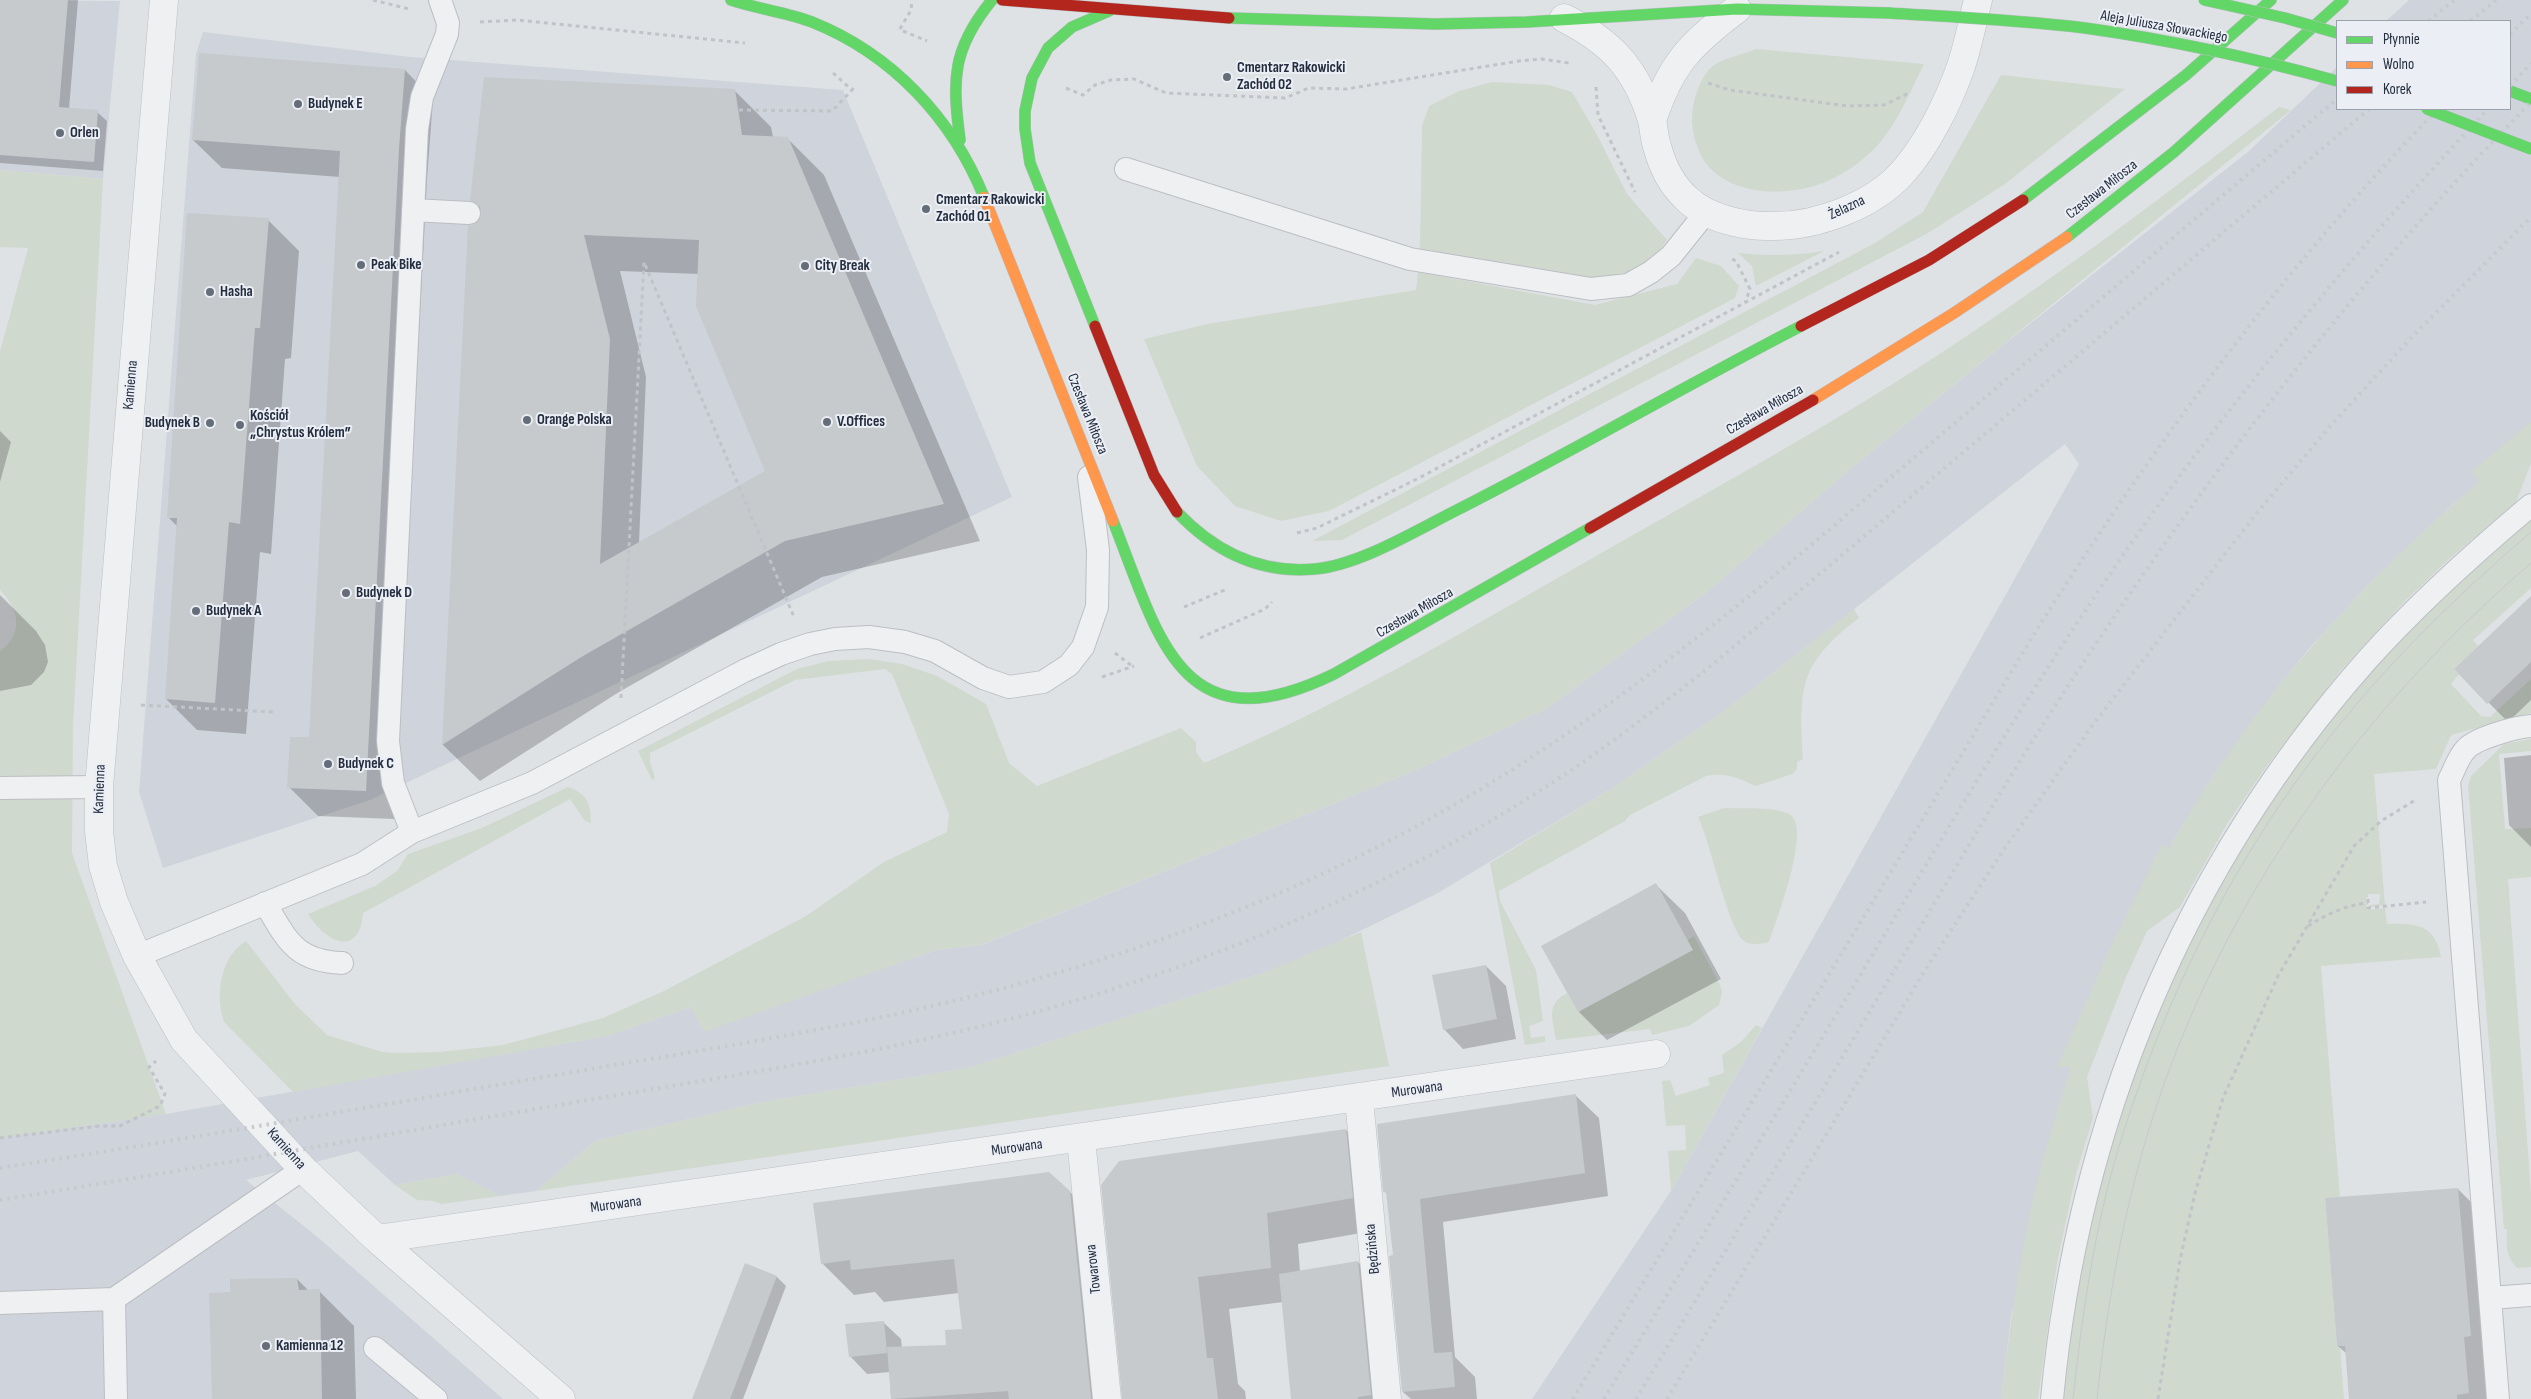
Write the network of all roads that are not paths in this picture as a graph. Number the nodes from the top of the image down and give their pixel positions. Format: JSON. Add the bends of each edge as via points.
{"nodes":[{"id":1,"x":164,"y":0,"type":"edge"},
{"id":2,"x":440,"y":0,"type":"edge"},
{"id":3,"x":731,"y":0,"type":"edge"},
{"id":4,"x":992,"y":0,"type":"edge"},
{"id":5,"x":1002,"y":0,"type":"edge"},
{"id":6,"x":1978,"y":0,"type":"edge"},
{"id":7,"x":2204,"y":0,"type":"edge"},
{"id":8,"x":2271,"y":0,"type":"edge"},
{"id":9,"x":2343,"y":0,"type":"edge"},
{"id":10,"x":1737,"y":9,"type":"junction"},
{"id":11,"x":1109,"y":11,"type":"junction"},
{"id":12,"x":1564,"y":18,"type":"junction"},
{"id":13,"x":2336,"y":33,"type":"edge"},
{"id":14,"x":2336,"y":81,"type":"edge"},
{"id":15,"x":2511,"y":91,"type":"edge"},
{"id":16,"x":2531,"y":99,"type":"edge"},
{"id":17,"x":2430,"y":110,"type":"edge"},
{"id":18,"x":1652,"y":121,"type":"junction"},
{"id":19,"x":962,"y":148,"type":"junction"},
{"id":20,"x":2531,"y":149,"type":"edge"},
{"id":21,"x":1126,"y":169,"type":"dead end"},
{"id":22,"x":413,"y":210,"type":"junction"},
{"id":23,"x":1707,"y":211,"type":"junction"},
{"id":24,"x":469,"y":213,"type":"dead end"},
{"id":25,"x":1086,"y":453,"type":"junction"},
{"id":26,"x":2531,"y":505,"type":"edge"},
{"id":27,"x":2531,"y":726,"type":"edge"},
{"id":28,"x":99,"y":787,"type":"junction"},
{"id":29,"x":0,"y":788,"type":"edge"},
{"id":30,"x":412,"y":832,"type":"junction"},
{"id":31,"x":265,"y":903,"type":"junction"},
{"id":32,"x":137,"y":956,"type":"junction"},
{"id":33,"x":342,"y":963,"type":"dead end"},
{"id":34,"x":1656,"y":1054,"type":"dead end"},
{"id":35,"x":1359,"y":1099,"type":"junction"},
{"id":36,"x":1081,"y":1139,"type":"junction"},
{"id":37,"x":303,"y":1169,"type":"junction"},
{"id":38,"x":377,"y":1239,"type":"junction"},
{"id":39,"x":2531,"y":1295,"type":"edge"},
{"id":40,"x":2490,"y":1298,"type":"junction"},
{"id":41,"x":114,"y":1299,"type":"junction"},
{"id":42,"x":0,"y":1303,"type":"edge"},
{"id":43,"x":375,"y":1348,"type":"dead end"},
{"id":44,"x":116,"y":1399,"type":"edge"},
{"id":45,"x":436,"y":1399,"type":"edge"},
{"id":46,"x":561,"y":1399,"type":"edge"},
{"id":47,"x":1107,"y":1399,"type":"edge"},
{"id":48,"x":1387,"y":1399,"type":"edge"},
{"id":49,"x":2052,"y":1399,"type":"edge"},
{"id":50,"x":2498,"y":1399,"type":"edge"}],
"edges":[{"from":1,"to":28,"type":"street","name":"Kamienna"},
{"from":2,"to":22,"type":"lane","via":[[448,23],[447,34],[422,96]]},
{"from":3,"to":19,"type":"main road","name":"Czesława Miłosza","via":[[812,22],[878,57],[921,95]]},
{"from":4,"to":19,"type":"main road","via":[[967,32],[955,75],[954,99]]},
{"from":5,"to":11,"type":"main road"},
{"from":6,"to":23,"type":"street","name":"Żelazna","via":[[1960,70],[1928,137],[1902,173],[1853,208],[1824,219],[1788,226],[1758,227]]},
{"from":7,"to":13,"type":"main road","bridge":true},
{"from":8,"to":11,"type":"main road","via":[[2186,75],[2008,212],[1929,260],[1708,374],[1420,531],[1347,561],[1317,569],[1263,566],[1218,548],[1195,531],[1172,507],[1154,475],[1030,163],[1024,136],[1026,97],[1031,78],[1044,53],[1061,35],[1080,22]]},
{"from":9,"to":25,"type":"main road","name":"Czesława Miłosza","via":[[2174,152],[2071,234],[1970,302],[1854,376],[1373,654],[1284,696],[1266,700],[1223,696],[1189,676],[1168,652]]},
{"from":10,"to":12,"type":"main road","name":"Aleja Juliusza Słowackiego"},
{"from":10,"to":14,"type":"main road","name":"Aleja Juliusza Słowackiego","bridge":true,"via":[[1889,13],[2024,22],[2110,32],[2262,60]]},
{"from":10,"to":18,"type":"street","name":"Żelazna","via":[[1702,35],[1677,63],[1662,90]]},
{"from":11,"to":12,"type":"main road","name":"Aleja Juliusza Słowackiego","via":[[1362,23]]},
{"from":12,"to":18,"type":"street","name":"Żelazna","via":[[1592,32],[1612,49],[1642,94]]},
{"from":15,"to":16,"type":"main road"},
{"from":17,"to":20,"type":"main road","bridge":true},
{"from":18,"to":23,"type":"street","name":"Żelazna","via":[[1656,145],[1671,179],[1686,199]]},
{"from":19,"to":25,"type":"main road","name":"Czesława Miłosza"},
{"from":21,"to":23,"type":"lane","via":[[1410,260],[1591,289],[1628,285],[1651,272],[1671,256]]},
{"from":22,"to":24,"type":"lane"},
{"from":22,"to":30,"type":"lane","via":[[388,741],[393,783]]},
{"from":25,"to":30,"type":"lane","via":[[1098,550],[1097,607],[1083,647],[1069,665],[1043,682],[1009,687],[983,678],[935,651],[905,642],[869,637],[810,644],[744,671],[532,783]]},
{"from":26,"to":49,"type":"lane","via":[[2399,626],[2334,700],[2249,815],[2185,926],[2126,1062],[2097,1154],[2075,1244]]},
{"from":27,"to":40,"type":"lane","via":[[2520,726],[2465,749],[2449,780]]},
{"from":28,"to":29,"type":"lane"},
{"from":28,"to":32,"type":"street","name":"Kamienna","via":[[98,831],[103,866]]},
{"from":30,"to":31,"type":"lane","via":[[362,864]]},
{"from":31,"to":32,"type":"lane"},
{"from":31,"to":33,"type":"lane","via":[[290,945],[306,957]]},
{"from":32,"to":37,"type":"street","name":"Kamienna","via":[[184,1040]]},
{"from":34,"to":35,"type":"street","name":"Murowana"},
{"from":35,"to":36,"type":"street","name":"Murowana"},
{"from":35,"to":48,"type":"street","name":"Będzińska"},
{"from":36,"to":38,"type":"street","name":"Murowana"},
{"from":36,"to":47,"type":"street","name":"Towarowa"},
{"from":37,"to":38,"type":"street","name":"Kamienna"},
{"from":37,"to":41,"type":"lane"},
{"from":38,"to":46,"type":"street","name":"Kamienna"},
{"from":39,"to":40,"type":"lane"},
{"from":40,"to":50,"type":"lane"},
{"from":41,"to":42,"type":"lane"},
{"from":41,"to":44,"type":"lane"},
{"from":43,"to":45,"type":"lane"}]}
